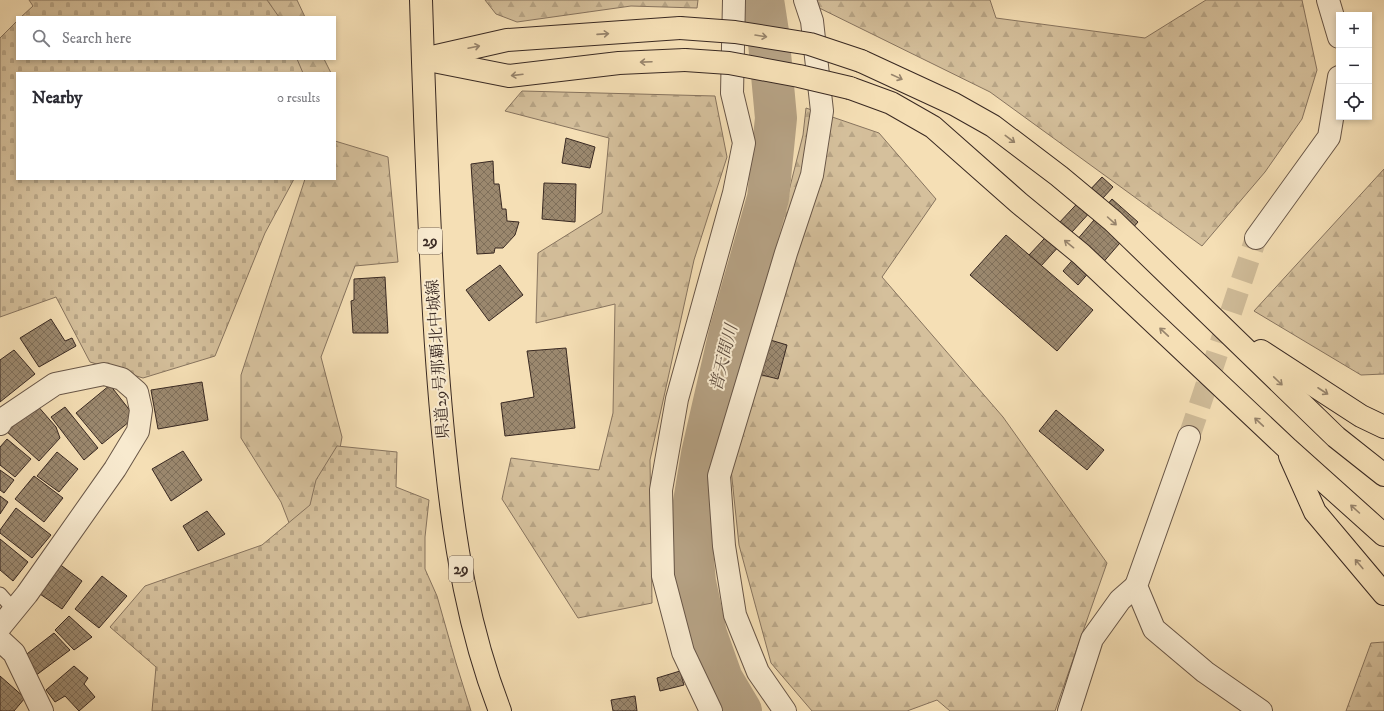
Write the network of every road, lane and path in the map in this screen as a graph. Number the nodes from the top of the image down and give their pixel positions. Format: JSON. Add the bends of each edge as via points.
{"nodes":[{"id":1,"x":421,"y":0,"type":"edge"},
{"id":2,"x":734,"y":0,"type":"edge"},
{"id":3,"x":805,"y":0,"type":"edge"},
{"id":4,"x":1328,"y":0,"type":"edge"},
{"id":5,"x":1336,"y":27,"type":"edge"},
{"id":6,"x":423,"y":59,"type":"junction"},
{"id":7,"x":1338,"y":84,"type":"edge"},
{"id":8,"x":1256,"y":238,"type":"tunnel mouth"},
{"id":9,"x":1220,"y":325,"type":"junction"},
{"id":10,"x":0,"y":424,"type":"edge"},
{"id":11,"x":1384,"y":427,"type":"edge"},
{"id":12,"x":1188,"y":437,"type":"tunnel mouth"},
{"id":13,"x":1288,"y":450,"type":"junction"},
{"id":14,"x":1384,"y":475,"type":"edge"},
{"id":15,"x":1384,"y":535,"type":"edge"},
{"id":16,"x":1136,"y":586,"type":"junction"},
{"id":17,"x":1384,"y":594,"type":"edge"},
{"id":18,"x":7,"y":602,"type":"edge"},
{"id":19,"x":0,"y":627,"type":"edge"},
{"id":20,"x":0,"y":640,"type":"edge"},
{"id":21,"x":42,"y":711,"type":"edge"},
{"id":22,"x":500,"y":711,"type":"edge"},
{"id":23,"x":711,"y":711,"type":"edge"},
{"id":24,"x":785,"y":711,"type":"edge"},
{"id":25,"x":1068,"y":711,"type":"edge"},
{"id":26,"x":1261,"y":711,"type":"edge"}],
"edges":[{"from":1,"to":6,"type":"main road","name":"県道29号那覇北中城線","number":"29"},
{"from":2,"to":23,"type":"street","via":[[732,93],[744,144],[734,193],[677,399],[660,490],[663,576],[683,652]]},
{"from":3,"to":24,"type":"street","via":[[812,21],[822,111],[812,175],[719,476],[724,546],[735,615],[758,672]]},
{"from":4,"to":5,"type":"street"},
{"from":6,"to":9,"type":"main road","one_way":true,"bridge":true,"via":[[508,40],[680,28],[735,32],[810,44],[861,61],[954,104],[993,126],[1113,221]]},
{"from":13,"to":6,"type":"main road","one_way":true,"bridge":true,"via":[[1081,254],[933,127],[891,103],[850,88],[729,63],[685,60],[620,63],[509,76]]},
{"from":6,"to":22,"type":"main road","name":"県道29号那覇北中城線","number":"29","via":[[436,347],[450,494],[468,608]]},
{"from":7,"to":8,"type":"street","via":[[1329,136]]},
{"from":9,"to":11,"type":"main road","one_way":true,"via":[[1361,416]]},
{"from":9,"to":14,"type":"main road","one_way":true,"via":[[1336,437]]},
{"from":10,"to":18,"type":"street","via":[[3,419],[55,384],[104,374],[122,379],[137,392],[141,410],[138,431],[115,469],[27,594]]},
{"from":12,"to":16,"type":"street"},
{"from":15,"to":13,"type":"main road","one_way":true},
{"from":17,"to":13,"type":"main road","one_way":true,"via":[[1315,512]]},
{"from":16,"to":25,"type":"street","via":[[1120,600],[1092,639]]},
{"from":16,"to":26,"type":"street","via":[[1154,629],[1204,672]]},
{"from":18,"to":19,"type":"street"},
{"from":20,"to":21,"type":"street","via":[[14,653]]}]}
